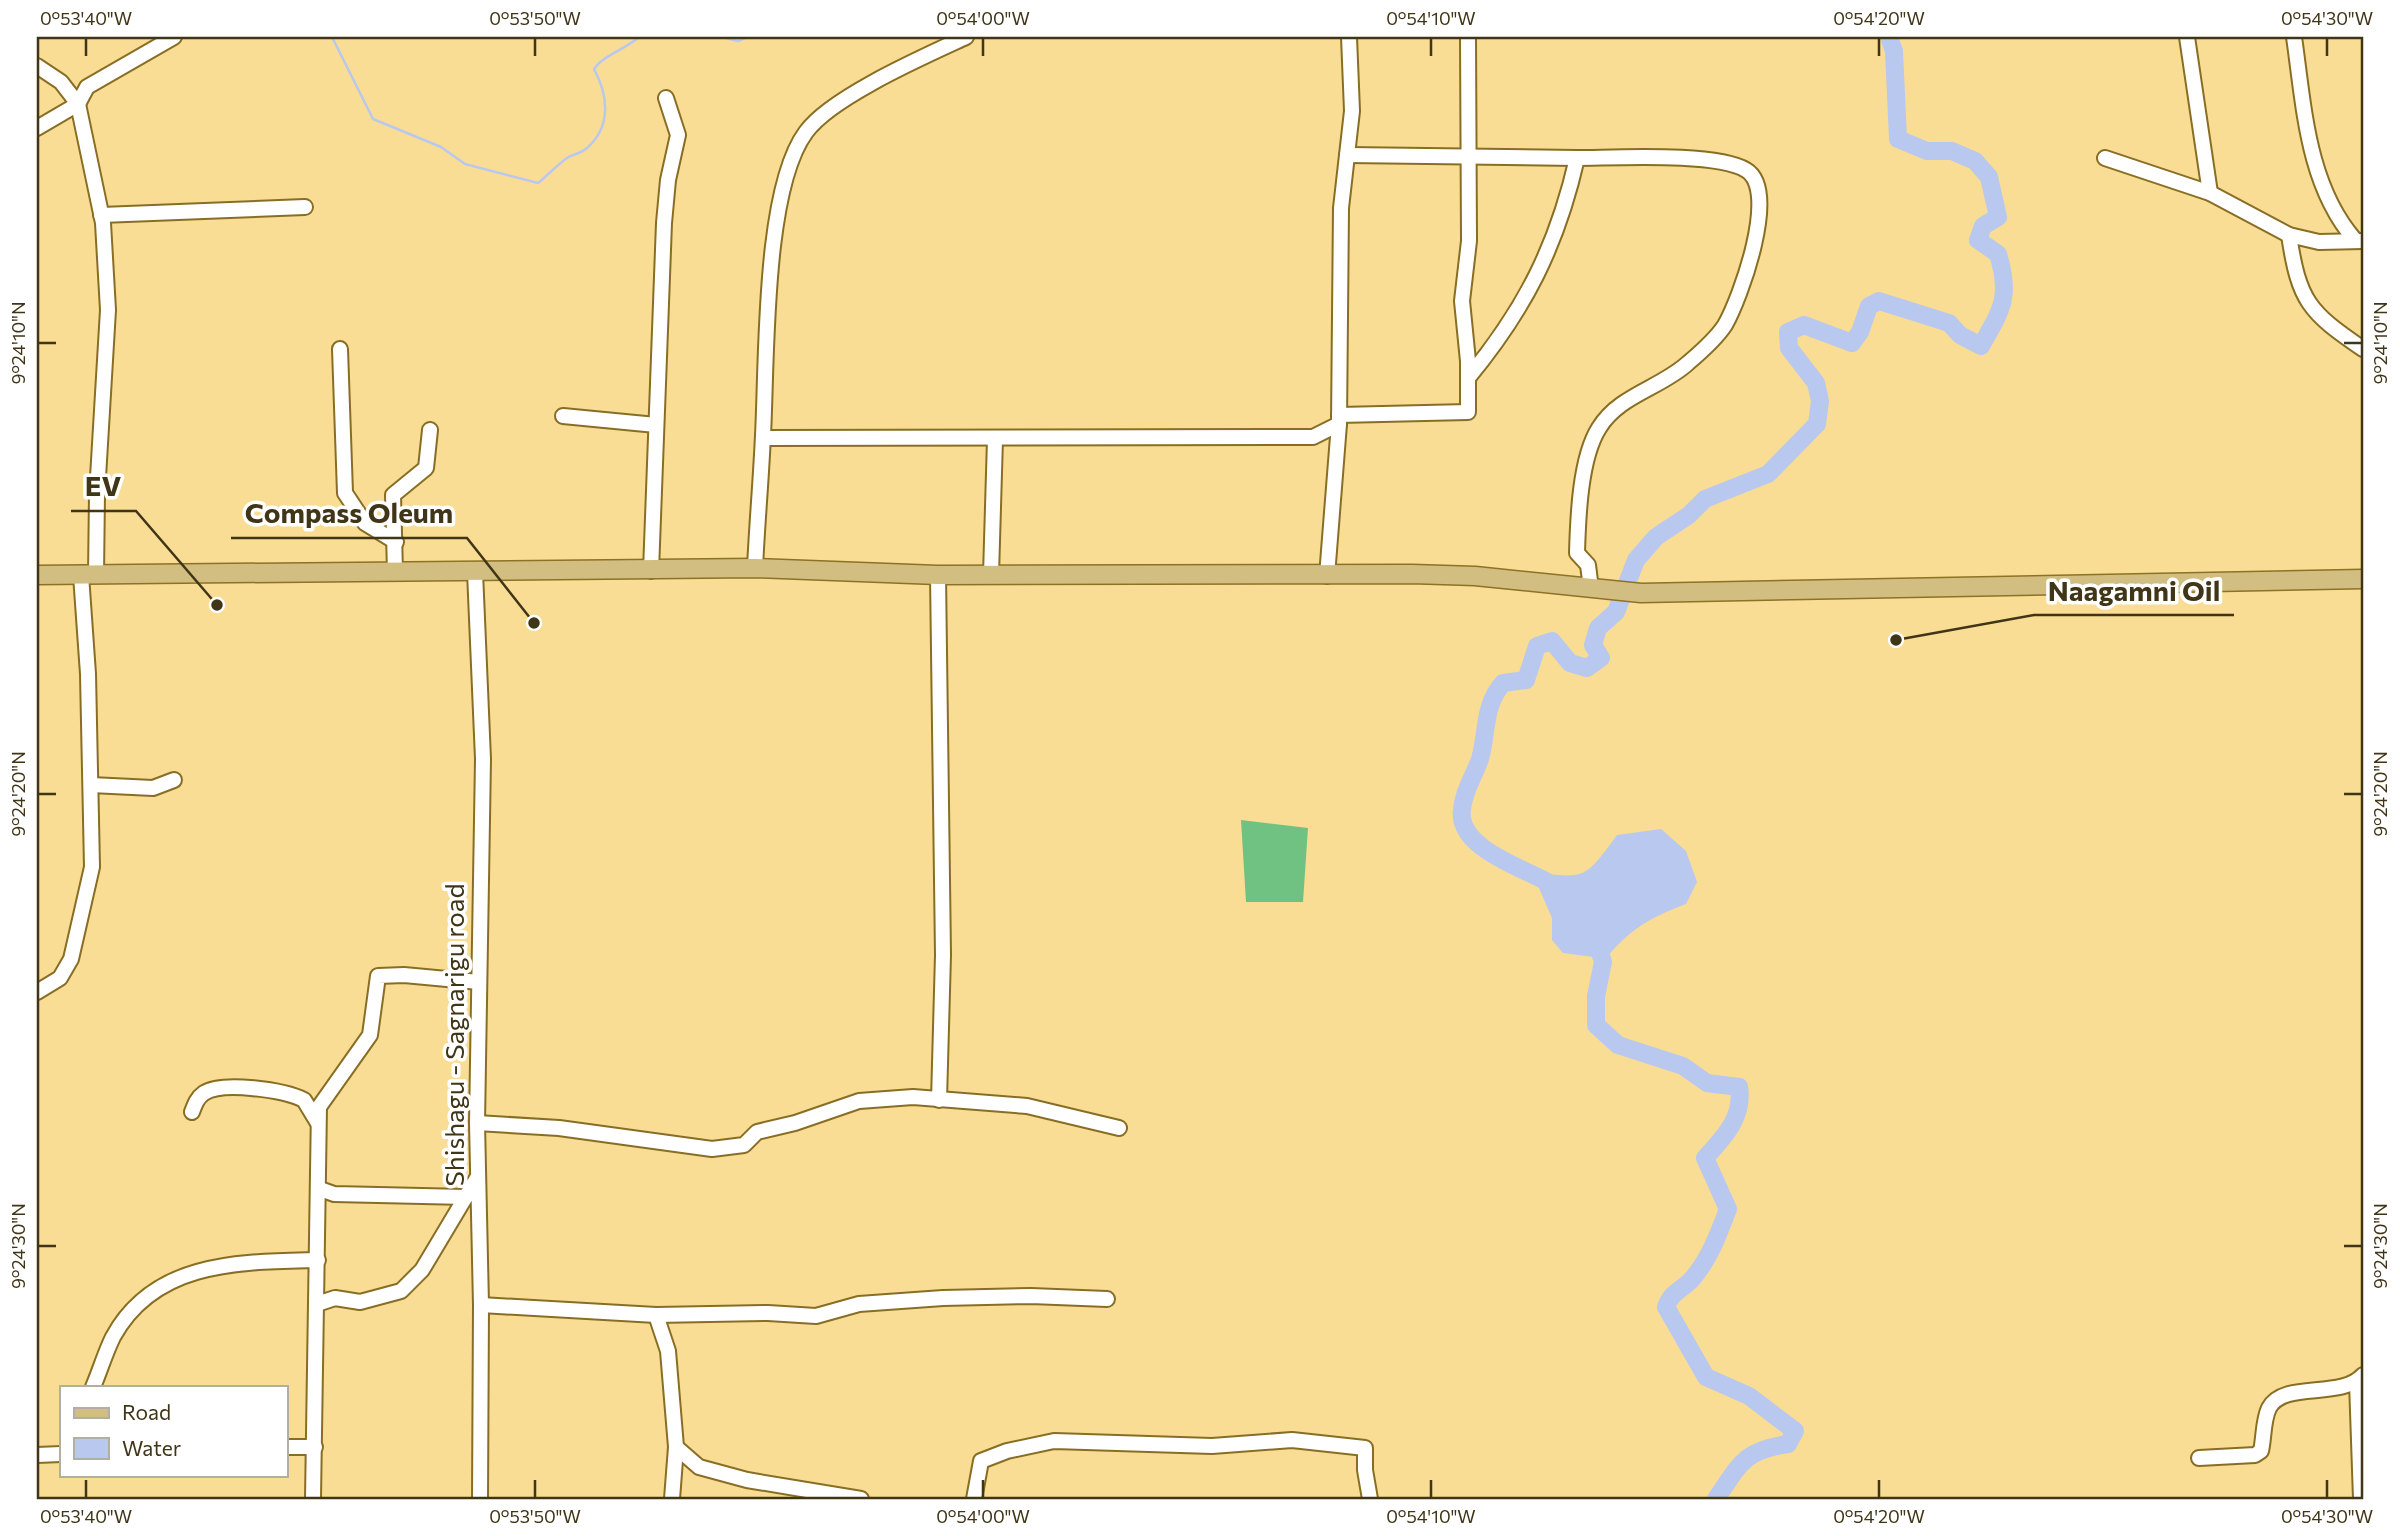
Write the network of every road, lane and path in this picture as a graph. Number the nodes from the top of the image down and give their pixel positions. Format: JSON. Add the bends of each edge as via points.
{"nodes":[{"id":1,"x":174,"y":37,"type":"edge"},
{"id":2,"x":966,"y":37,"type":"edge"},
{"id":3,"x":1349,"y":37,"type":"edge"},
{"id":4,"x":1468,"y":37,"type":"edge"},
{"id":5,"x":2187,"y":37,"type":"edge"},
{"id":6,"x":2294,"y":37,"type":"edge"},
{"id":7,"x":37,"y":66,"type":"edge"},
{"id":8,"x":666,"y":99,"type":"dead end"},
{"id":9,"x":78,"y":104,"type":"junction"},
{"id":10,"x":37,"y":128,"type":"edge"},
{"id":11,"x":1347,"y":155,"type":"junction"},
{"id":12,"x":1468,"y":155,"type":"junction"},
{"id":13,"x":1577,"y":158,"type":"junction"},
{"id":14,"x":2105,"y":158,"type":"dead end"},
{"id":15,"x":2210,"y":193,"type":"junction"},
{"id":16,"x":305,"y":207,"type":"dead end"},
{"id":17,"x":101,"y":215,"type":"junction"},
{"id":18,"x":2289,"y":235,"type":"junction"},
{"id":19,"x":2359,"y":241,"type":"edge"},
{"id":20,"x":340,"y":349,"type":"dead end"},
{"id":21,"x":2363,"y":349,"type":"edge"},
{"id":22,"x":1468,"y":378,"type":"junction"},
{"id":23,"x":563,"y":416,"type":"dead end"},
{"id":24,"x":1339,"y":419,"type":"junction"},
{"id":25,"x":656,"y":425,"type":"junction"},
{"id":26,"x":430,"y":430,"type":"dead end"},
{"id":27,"x":1313,"y":437,"type":"junction"},
{"id":28,"x":763,"y":438,"type":"junction"},
{"id":29,"x":995,"y":439,"type":"junction"},
{"id":30,"x":1336,"y":450,"type":"junction"},
{"id":31,"x":396,"y":542,"type":"junction"},
{"id":32,"x":755,"y":568,"type":"junction"},
{"id":33,"x":651,"y":571,"type":"junction"},
{"id":34,"x":395,"y":572,"type":"junction"},
{"id":35,"x":474,"y":572,"type":"junction"},
{"id":36,"x":37,"y":575,"type":"edge"},
{"id":37,"x":88,"y":575,"type":"junction"},
{"id":38,"x":938,"y":575,"type":"junction"},
{"id":39,"x":991,"y":575,"type":"junction"},
{"id":40,"x":1327,"y":576,"type":"junction"},
{"id":41,"x":2363,"y":579,"type":"edge"},
{"id":42,"x":1591,"y":589,"type":"junction"},
{"id":43,"x":174,"y":780,"type":"dead end"},
{"id":44,"x":91,"y":785,"type":"junction"},
{"id":45,"x":479,"y":982,"type":"junction"},
{"id":46,"x":37,"y":992,"type":"edge"},
{"id":47,"x":939,"y":1100,"type":"junction"},
{"id":48,"x":192,"y":1112,"type":"dead end"},
{"id":49,"x":477,"y":1123,"type":"junction"},
{"id":50,"x":318,"y":1124,"type":"junction"},
{"id":51,"x":1119,"y":1128,"type":"dead end"},
{"id":52,"x":478,"y":1177,"type":"junction"},
{"id":53,"x":320,"y":1189,"type":"junction"},
{"id":54,"x":466,"y":1197,"type":"junction"},
{"id":55,"x":318,"y":1260,"type":"junction"},
{"id":56,"x":1107,"y":1299,"type":"dead end"},
{"id":57,"x":317,"y":1304,"type":"junction"},
{"id":58,"x":481,"y":1305,"type":"junction"},
{"id":59,"x":656,"y":1315,"type":"junction"},
{"id":60,"x":2360,"y":1379,"type":"edge"},
{"id":61,"x":93,"y":1386,"type":"edge"},
{"id":62,"x":60,"y":1443,"type":"edge"},
{"id":63,"x":287,"y":1447,"type":"edge"},
{"id":64,"x":315,"y":1447,"type":"junction"},
{"id":65,"x":676,"y":1447,"type":"junction"},
{"id":66,"x":60,"y":1454,"type":"edge"},
{"id":67,"x":41,"y":1455,"type":"edge"},
{"id":68,"x":2199,"y":1458,"type":"dead end"},
{"id":69,"x":313,"y":1499,"type":"edge"},
{"id":70,"x":480,"y":1499,"type":"edge"},
{"id":71,"x":672,"y":1499,"type":"edge"},
{"id":72,"x":860,"y":1499,"type":"edge"},
{"id":73,"x":974,"y":1499,"type":"edge"},
{"id":74,"x":1370,"y":1499,"type":"edge"},
{"id":75,"x":2361,"y":1499,"type":"edge"}],
"edges":[{"from":1,"to":9,"type":"street","via":[[87,87]]},
{"from":2,"to":28,"type":"street","via":[[830,110],[807,130],[793,153],[773,260]]},
{"from":3,"to":11,"type":"street","via":[[1352,111]]},
{"from":4,"to":12,"type":"street"},
{"from":5,"to":15,"type":"street"},
{"from":6,"to":19,"type":"street","via":[[2317,168],[2332,210]]},
{"from":7,"to":9,"type":"street","via":[[61,82]]},
{"from":8,"to":25,"type":"street","via":[[678,135],[665,212]]},
{"from":9,"to":10,"type":"street"},
{"from":9,"to":17,"type":"street"},
{"from":11,"to":12,"type":"street"},
{"from":11,"to":24,"type":"street","via":[[1341,208]]},
{"from":12,"to":13,"type":"street"},
{"from":12,"to":22,"type":"street","via":[[1469,241],[1462,301]]},
{"from":13,"to":22,"type":"street","via":[[1565,211],[1527,295],[1506,331]]},
{"from":13,"to":42,"type":"street","via":[[1724,164],[1745,169],[1754,177],[1758,191],[1756,239],[1741,291],[1724,326],[1668,379],[1624,402],[1600,425],[1590,443],[1577,553],[1588,565]]},
{"from":14,"to":15,"type":"street"},
{"from":15,"to":18,"type":"street"},
{"from":16,"to":17,"type":"street"},
{"from":17,"to":37,"type":"street","via":[[108,310]]},
{"from":18,"to":19,"type":"street","via":[[2319,242]]},
{"from":18,"to":21,"type":"street","via":[[2311,309]]},
{"from":20,"to":31,"type":"street","via":[[345,493],[365,523]]},
{"from":22,"to":24,"type":"street","via":[[1468,412]]},
{"from":23,"to":25,"type":"street"},
{"from":24,"to":27,"type":"street"},
{"from":24,"to":30,"type":"street"},
{"from":25,"to":33,"type":"street"},
{"from":26,"to":31,"type":"street","via":[[426,468],[394,492]]},
{"from":27,"to":29,"type":"street"},
{"from":27,"to":30,"type":"street"},
{"from":28,"to":29,"type":"street"},
{"from":28,"to":32,"type":"street"},
{"from":29,"to":39,"type":"street"},
{"from":30,"to":40,"type":"street"},
{"from":31,"to":34,"type":"street"},
{"from":32,"to":33,"type":"main road"},
{"from":32,"to":38,"type":"main road"},
{"from":33,"to":35,"type":"main road"},
{"from":34,"to":35,"type":"main road"},
{"from":34,"to":37,"type":"main road"},
{"from":35,"to":45,"type":"street","name":"Shishagu - Sagnarigu road","via":[[483,759]]},
{"from":36,"to":37,"type":"main road"},
{"from":37,"to":44,"type":"street"},
{"from":38,"to":39,"type":"main road"},
{"from":38,"to":47,"type":"street","via":[[943,955]]},
{"from":39,"to":40,"type":"main road"},
{"from":40,"to":42,"type":"main road","via":[[1475,576]]},
{"from":41,"to":42,"type":"main road","via":[[1641,593]]},
{"from":43,"to":44,"type":"street","via":[[153,788]]},
{"from":44,"to":46,"type":"street","via":[[92,867],[71,960],[60,978]]},
{"from":45,"to":49,"type":"street","name":"Shishagu - Sagnarigu road"},
{"from":45,"to":50,"type":"street","via":[[378,976],[370,1035],[321,1100]]},
{"from":47,"to":49,"type":"street","via":[[859,1101],[757,1132],[744,1145],[712,1149],[559,1128]]},
{"from":47,"to":51,"type":"street","via":[[1027,1106]]},
{"from":48,"to":50,"type":"street","via":[[197,1099],[211,1090],[267,1090],[304,1100]]},
{"from":49,"to":52,"type":"street","name":"Shishagu - Sagnarigu road"},
{"from":50,"to":53,"type":"street"},
{"from":52,"to":54,"type":"street"},
{"from":52,"to":58,"type":"street","name":"Shishagu - Sagnarigu road"},
{"from":53,"to":54,"type":"street","via":[[334,1194]]},
{"from":53,"to":55,"type":"street"},
{"from":54,"to":57,"type":"street","via":[[422,1270],[401,1292],[360,1302],[335,1297]]},
{"from":55,"to":57,"type":"street"},
{"from":55,"to":61,"type":"street","via":[[242,1263],[171,1279],[129,1314],[113,1338]]},
{"from":56,"to":59,"type":"street","via":[[943,1298],[859,1304],[816,1316]]},
{"from":57,"to":64,"type":"street"},
{"from":58,"to":59,"type":"street"},
{"from":58,"to":70,"type":"street","name":"Shishagu - Sagnarigu road"},
{"from":59,"to":65,"type":"street","via":[[668,1351]]},
{"from":60,"to":68,"type":"street","via":[[2279,1399],[2268,1409],[2261,1451],[2255,1455]]},
{"from":60,"to":75,"type":"street"},
{"from":62,"to":67,"type":"street"},
{"from":63,"to":64,"type":"street"},
{"from":64,"to":69,"type":"street"},
{"from":65,"to":71,"type":"street"},
{"from":65,"to":72,"type":"street","via":[[699,1467]]},
{"from":66,"to":67,"type":"street"},
{"from":73,"to":74,"type":"street","via":[[981,1461],[1054,1441],[1212,1446],[1292,1440],[1365,1448]]}]}
